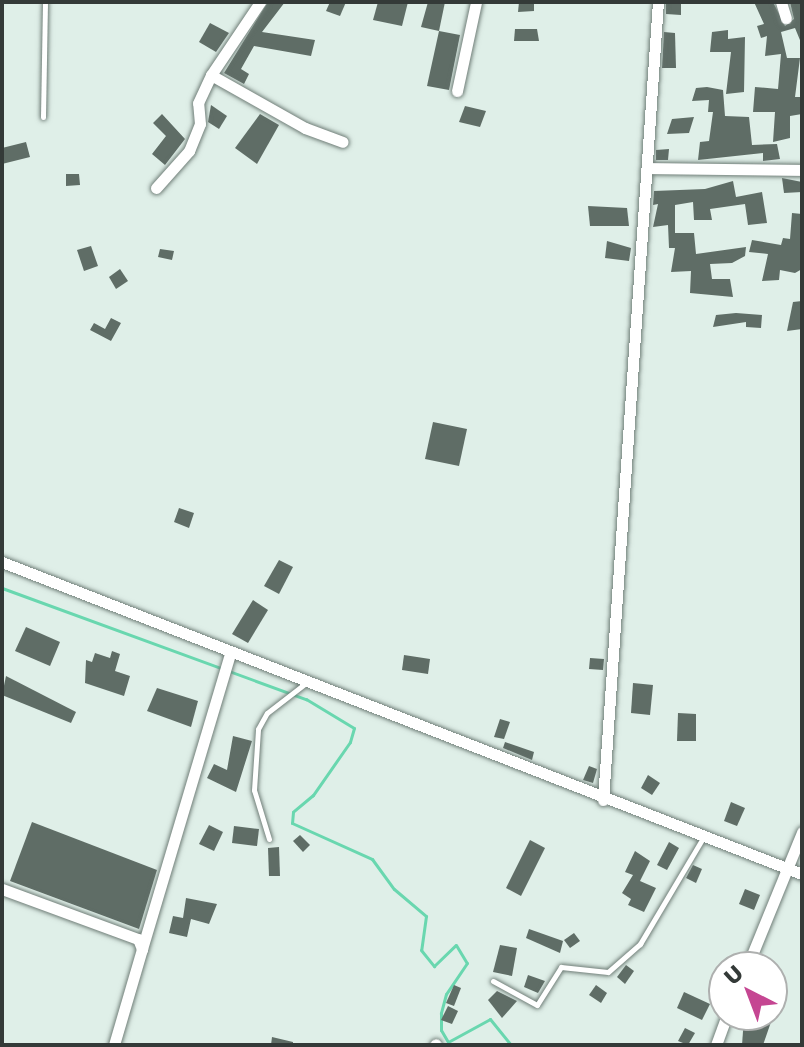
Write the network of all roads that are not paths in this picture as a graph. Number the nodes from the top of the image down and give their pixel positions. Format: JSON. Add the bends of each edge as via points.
{"nodes":[{"id":1,"x":45,"y":2,"type":"edge"},
{"id":2,"x":260,"y":2,"type":"edge"},
{"id":3,"x":476,"y":2,"type":"edge"},
{"id":4,"x":658,"y":2,"type":"edge"},
{"id":5,"x":781,"y":2,"type":"edge"},
{"id":6,"x":786,"y":18,"type":"dead end"},
{"id":7,"x":211,"y":75,"type":"junction"},
{"id":8,"x":457,"y":91,"type":"dead end"},
{"id":9,"x":43,"y":117,"type":"dead end"},
{"id":10,"x":343,"y":142,"type":"dead end"},
{"id":11,"x":648,"y":168,"type":"junction"},
{"id":12,"x":802,"y":170,"type":"edge"},
{"id":13,"x":156,"y":188,"type":"dead end"},
{"id":14,"x":2,"y":562,"type":"edge"},
{"id":15,"x":230,"y":653,"type":"junction"},
{"id":16,"x":306,"y":683,"type":"junction"},
{"id":17,"x":603,"y":800,"type":"junction"},
{"id":18,"x":802,"y":832,"type":"edge"},
{"id":19,"x":703,"y":838,"type":"junction"},
{"id":20,"x":269,"y":839,"type":"dead end"},
{"id":21,"x":784,"y":874,"type":"junction"},
{"id":22,"x":802,"y":874,"type":"edge"},
{"id":23,"x":2,"y":889,"type":"edge"},
{"id":24,"x":142,"y":949,"type":"junction"},
{"id":25,"x":753,"y":951,"type":"edge"},
{"id":26,"x":493,"y":981,"type":"dead end"},
{"id":27,"x":114,"y":1045,"type":"edge"}],
"edges":[{"from":1,"to":9,"type":"lane"},
{"from":2,"to":7,"type":"street"},
{"from":3,"to":8,"type":"street"},
{"from":4,"to":11,"type":"street"},
{"from":5,"to":6,"type":"street"},
{"from":7,"to":10,"type":"street","via":[[305,128]]},
{"from":7,"to":13,"type":"street","via":[[198,103],[200,124],[189,151]]},
{"from":11,"to":12,"type":"street"},
{"from":11,"to":17,"type":"street"},
{"from":14,"to":15,"type":"street"},
{"from":15,"to":16,"type":"street"},
{"from":15,"to":24,"type":"street"},
{"from":16,"to":17,"type":"street"},
{"from":16,"to":20,"type":"lane","via":[[267,713],[258,729],[254,790]]},
{"from":17,"to":19,"type":"street"},
{"from":18,"to":21,"type":"street"},
{"from":19,"to":21,"type":"street"},
{"from":19,"to":26,"type":"lane","via":[[637,949],[608,972],[561,967],[534,1005]]},
{"from":21,"to":22,"type":"street"},
{"from":21,"to":25,"type":"street"},
{"from":23,"to":24,"type":"street","via":[[136,936]]},
{"from":24,"to":27,"type":"street"}]}
